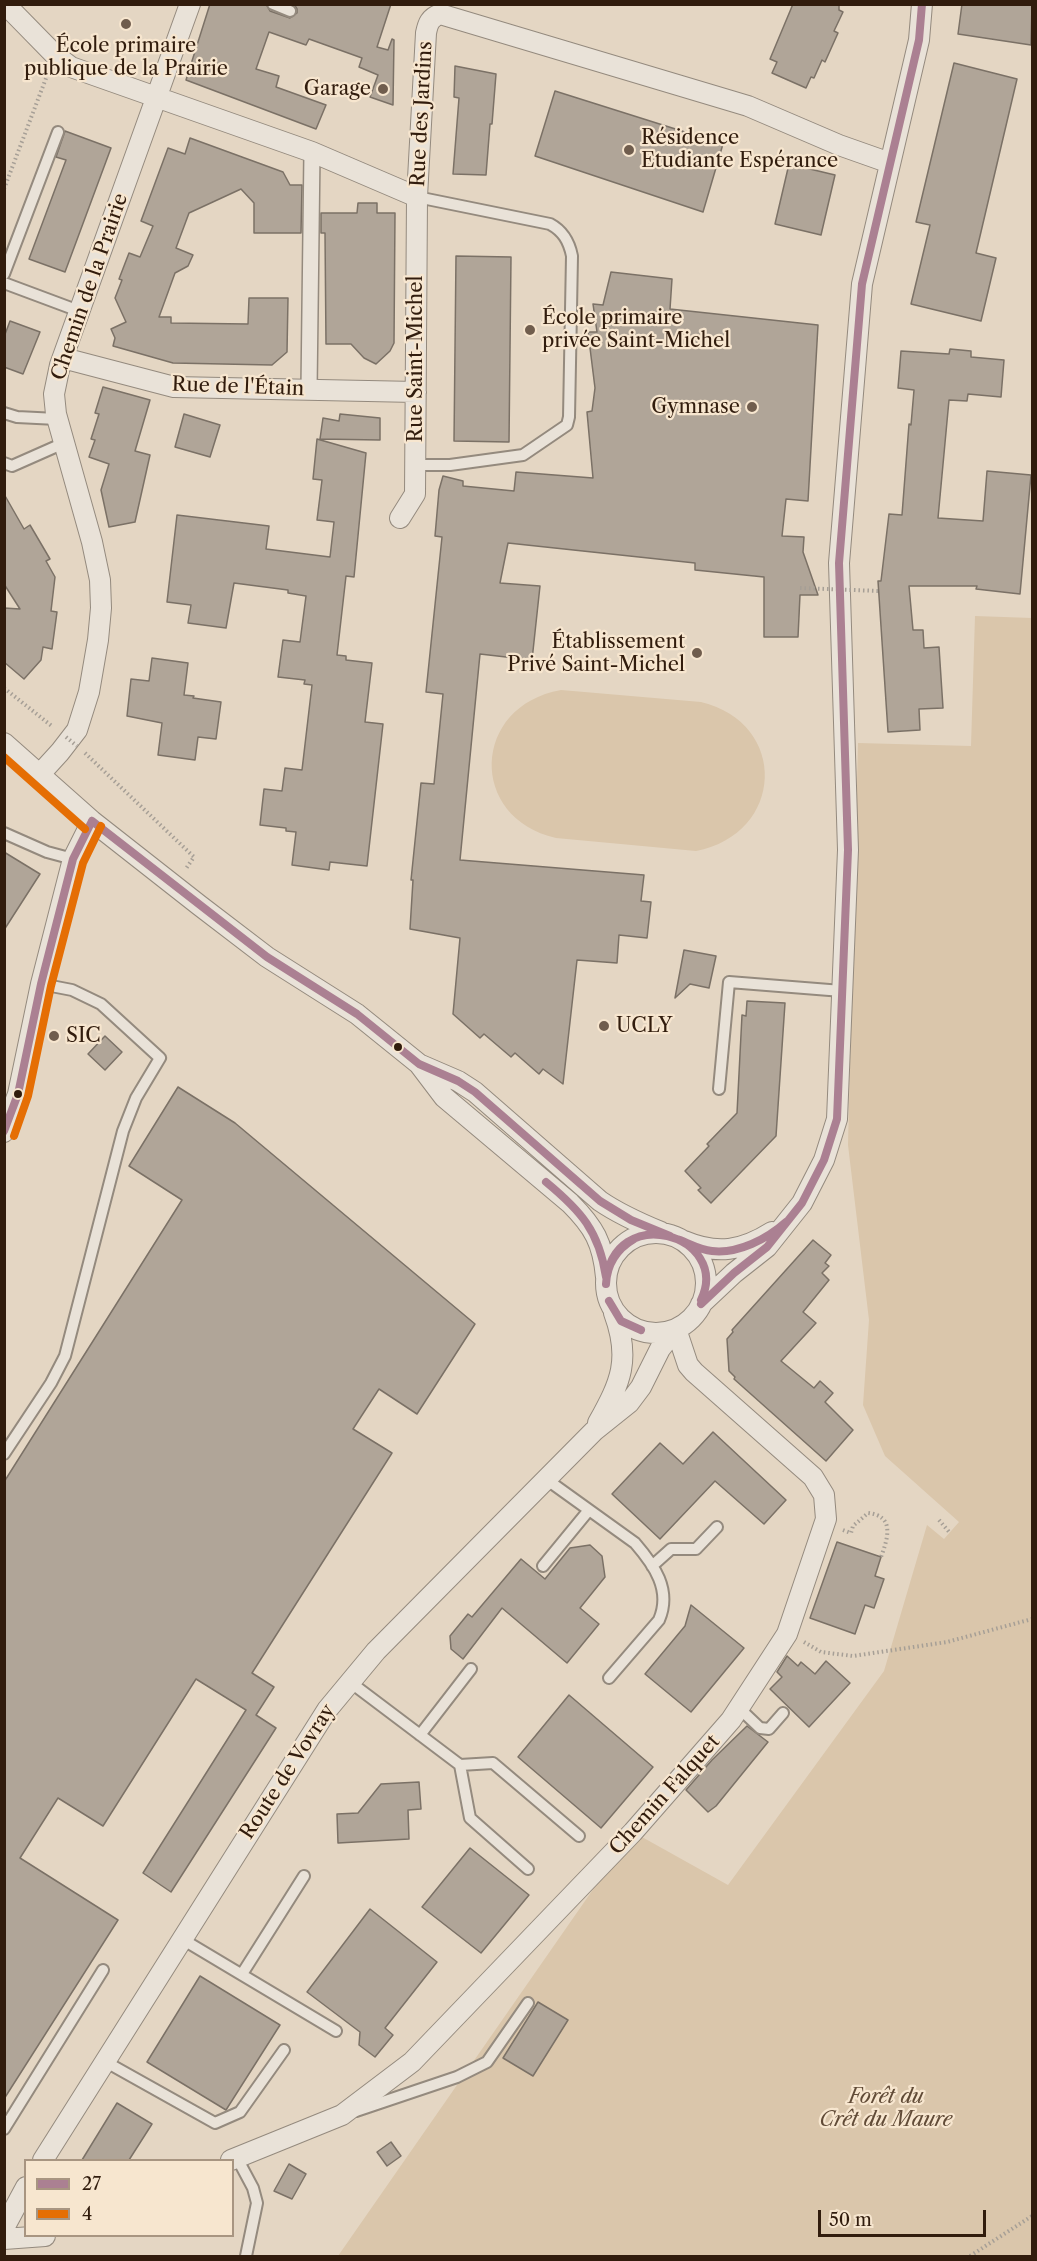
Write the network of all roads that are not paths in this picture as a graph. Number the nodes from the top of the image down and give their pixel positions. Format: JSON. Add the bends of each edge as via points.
{"nodes":[{"id":1,"x":4,"y":4,"type":"edge"},
{"id":2,"x":190,"y":4,"type":"edge"},
{"id":3,"x":273,"y":4,"type":"edge"},
{"id":4,"x":922,"y":4,"type":"edge"},
{"id":5,"x":290,"y":11,"type":"dead end"},
{"id":6,"x":157,"y":97,"type":"junction"},
{"id":7,"x":58,"y":132,"type":"dead end"},
{"id":8,"x":312,"y":152,"type":"junction"},
{"id":9,"x":890,"y":163,"type":"junction"},
{"id":10,"x":417,"y":197,"type":"junction"},
{"id":11,"x":4,"y":274,"type":"edge"},
{"id":12,"x":4,"y":283,"type":"edge"},
{"id":13,"x":80,"y":311,"type":"junction"},
{"id":14,"x":63,"y":358,"type":"junction"},
{"id":15,"x":309,"y":389,"type":"junction"},
{"id":16,"x":416,"y":392,"type":"junction"},
{"id":17,"x":4,"y":413,"type":"edge"},
{"id":18,"x":57,"y":419,"type":"junction"},
{"id":19,"x":64,"y":443,"type":"junction"},
{"id":20,"x":4,"y":463,"type":"edge"},
{"id":21,"x":416,"y":465,"type":"junction"},
{"id":22,"x":400,"y":518,"type":"dead end"},
{"id":23,"x":4,"y":743,"type":"edge"},
{"id":24,"x":39,"y":775,"type":"junction"},
{"id":25,"x":92,"y":821,"type":"junction"},
{"id":26,"x":4,"y":833,"type":"edge"},
{"id":27,"x":73,"y":859,"type":"junction"},
{"id":28,"x":41,"y":984,"type":"junction"},
{"id":29,"x":842,"y":991,"type":"junction"},
{"id":30,"x":419,"y":1064,"type":"junction"},
{"id":31,"x":719,"y":1089,"type":"dead end"},
{"id":32,"x":4,"y":1132,"type":"edge"},
{"id":33,"x":782,"y":1226,"type":"junction"},
{"id":34,"x":675,"y":1238,"type":"junction"},
{"id":35,"x":606,"y":1277,"type":"junction"},
{"id":36,"x":701,"y":1304,"type":"junction"},
{"id":37,"x":611,"y":1306,"type":"junction"},
{"id":38,"x":676,"y":1329,"type":"junction"},
{"id":39,"x":594,"y":1431,"type":"junction"},
{"id":40,"x":4,"y":1454,"type":"edge"},
{"id":41,"x":546,"y":1479,"type":"junction"},
{"id":42,"x":589,"y":1510,"type":"junction"},
{"id":43,"x":717,"y":1527,"type":"dead end"},
{"id":44,"x":543,"y":1566,"type":"dead end"},
{"id":45,"x":652,"y":1566,"type":"junction"},
{"id":46,"x":471,"y":1669,"type":"dead end"},
{"id":47,"x":609,"y":1678,"type":"dead end"},
{"id":48,"x":350,"y":1682,"type":"junction"},
{"id":49,"x":739,"y":1708,"type":"junction"},
{"id":50,"x":783,"y":1713,"type":"dead end"},
{"id":51,"x":420,"y":1735,"type":"junction"},
{"id":52,"x":460,"y":1765,"type":"junction"},
{"id":53,"x":579,"y":1836,"type":"dead end"},
{"id":54,"x":528,"y":1869,"type":"dead end"},
{"id":55,"x":304,"y":1876,"type":"dead end"},
{"id":56,"x":182,"y":1939,"type":"junction"},
{"id":57,"x":103,"y":1970,"type":"dead end"},
{"id":58,"x":242,"y":1974,"type":"junction"},
{"id":59,"x":528,"y":2003,"type":"dead end"},
{"id":60,"x":336,"y":2031,"type":"dead end"},
{"id":61,"x":284,"y":2050,"type":"dead end"},
{"id":62,"x":106,"y":2062,"type":"junction"},
{"id":63,"x":342,"y":2115,"type":"junction"},
{"id":64,"x":4,"y":2129,"type":"edge"},
{"id":65,"x":44,"y":2159,"type":"edge"},
{"id":66,"x":234,"y":2159,"type":"edge"},
{"id":67,"x":24,"y":2191,"type":"edge"},
{"id":68,"x":4,"y":2228,"type":"edge"},
{"id":69,"x":24,"y":2237,"type":"edge"},
{"id":70,"x":4,"y":2239,"type":"edge"},
{"id":71,"x":246,"y":2256,"type":"edge"}],
"edges":[{"from":1,"to":6,"type":"street","name":"Rue des Jardins","via":[[71,67]]},
{"from":2,"to":6,"type":"street","name":"Chemin de la Prairie"},
{"from":3,"to":5,"type":"lane"},
{"from":4,"to":9,"type":"street","via":[[919,40]]},
{"from":6,"to":8,"type":"street","name":"Rue des Jardins"},
{"from":6,"to":13,"type":"street","name":"Chemin de la Prairie"},
{"from":7,"to":11,"type":"lane"},
{"from":8,"to":10,"type":"street","name":"Rue des Jardins"},
{"from":8,"to":15,"type":"street"},
{"from":9,"to":10,"type":"street","name":"Rue des Jardins","via":[[748,106],[440,14],[428,22],[426,33]]},
{"from":9,"to":29,"type":"street","via":[[862,284],[839,563],[848,849]]},
{"from":10,"to":16,"type":"street","name":"Rue Saint-Michel"},
{"from":10,"to":21,"type":"lane","via":[[550,224],[568,240],[572,256],[567,425],[523,454],[450,465]]},
{"from":12,"to":13,"type":"lane"},
{"from":13,"to":14,"type":"street","name":"Chemin de la Prairie"},
{"from":14,"to":15,"type":"street","name":"Rue de l'Étain","via":[[174,387]]},
{"from":14,"to":18,"type":"street","name":"Chemin de la Prairie","via":[[54,394]]},
{"from":15,"to":16,"type":"street","name":"Rue de l'Étain"},
{"from":16,"to":21,"type":"street","name":"Rue Saint-Michel"},
{"from":17,"to":18,"type":"lane"},
{"from":18,"to":19,"type":"street","name":"Chemin de la Prairie"},
{"from":19,"to":20,"type":"lane","via":[[12,466]]},
{"from":19,"to":24,"type":"street","name":"Chemin de la Prairie","via":[[92,542],[101,608],[90,684],[77,730]]},
{"from":21,"to":22,"type":"street","name":"Rue Saint-Michel","via":[[415,494]]},
{"from":23,"to":24,"type":"street"},
{"from":24,"to":25,"type":"street"},
{"from":25,"to":27,"type":"street"},
{"from":25,"to":30,"type":"street","via":[[267,957],[357,1014]]},
{"from":26,"to":27,"type":"lane"},
{"from":27,"to":28,"type":"street"},
{"from":28,"to":32,"type":"street","via":[[18,1094]]},
{"from":28,"to":40,"type":"lane","via":[[72,990],[100,1004],[160,1058],[135,1098],[123,1131],[65,1356]]},
{"from":29,"to":31,"type":"lane","via":[[729,982]]},
{"from":29,"to":33,"type":"street","via":[[837,1119],[816,1180]]},
{"from":30,"to":34,"type":"street","via":[[475,1092],[613,1210]]},
{"from":30,"to":35,"type":"street","via":[[444,1097],[584,1217],[602,1246]]},
{"from":33,"to":34,"type":"street","via":[[760,1240],[729,1250],[713,1251]]},
{"from":33,"to":36,"type":"street","via":[[766,1247]]},
{"from":34,"to":35,"type":"street","via":[[650,1234],[631,1240],[610,1262]]},
{"from":34,"to":36,"type":"street","via":[[692,1249],[701,1261],[705,1290]]},
{"from":35,"to":37,"type":"street"},
{"from":36,"to":38,"type":"street","via":[[691,1319]]},
{"from":37,"to":38,"type":"street","via":[[639,1331]]},
{"from":37,"to":39,"type":"street","name":"Route de Vovray","via":[[623,1362],[616,1392]]},
{"from":38,"to":39,"type":"street","name":"Route de Vovray","via":[[660,1348],[629,1403]]},
{"from":38,"to":49,"type":"street","name":"Chemin Falquet","via":[[694,1372],[813,1477],[824,1495],[825,1519],[787,1634]]},
{"from":39,"to":41,"type":"street","name":"Route de Vovray"},
{"from":41,"to":42,"type":"lane"},
{"from":41,"to":48,"type":"street","name":"Route de Vovray"},
{"from":42,"to":44,"type":"lane"},
{"from":42,"to":45,"type":"lane","via":[[634,1543]]},
{"from":43,"to":45,"type":"lane","via":[[696,1549],[671,1549]]},
{"from":45,"to":47,"type":"lane","via":[[661,1581],[664,1609]]},
{"from":46,"to":51,"type":"lane"},
{"from":48,"to":51,"type":"lane"},
{"from":48,"to":56,"type":"street","name":"Route de Vovray","via":[[327,1710]]},
{"from":49,"to":50,"type":"lane","via":[[760,1728],[769,1728]]},
{"from":49,"to":63,"type":"street","name":"Chemin Falquet","via":[[633,1832],[412,2062]]},
{"from":51,"to":52,"type":"lane"},
{"from":52,"to":53,"type":"lane","via":[[493,1763]]},
{"from":52,"to":54,"type":"lane","via":[[470,1818]]},
{"from":55,"to":58,"type":"lane"},
{"from":56,"to":58,"type":"lane"},
{"from":56,"to":62,"type":"street","name":"Route de Vovray"},
{"from":57,"to":64,"type":"lane"},
{"from":58,"to":60,"type":"lane"},
{"from":59,"to":63,"type":"lane","via":[[487,2062]]},
{"from":61,"to":62,"type":"lane","via":[[240,2112],[215,2123]]},
{"from":62,"to":65,"type":"street","name":"Route de Vovray"},
{"from":63,"to":66,"type":"street","name":"Chemin Falquet"},
{"from":66,"to":71,"type":"lane","via":[[253,2188],[257,2203]]},
{"from":67,"to":68,"type":"street"},
{"from":69,"to":70,"type":"street"}]}
